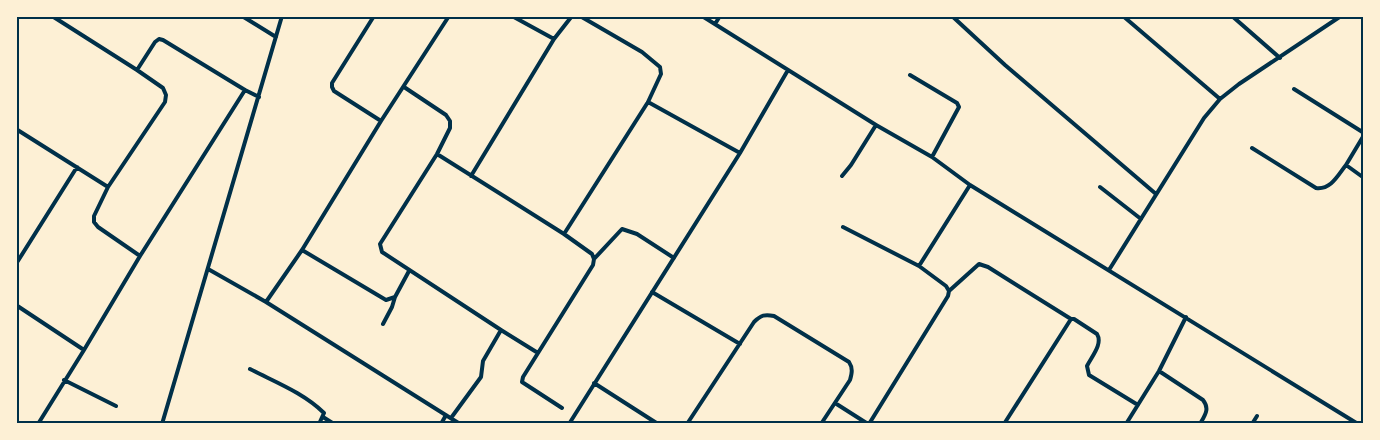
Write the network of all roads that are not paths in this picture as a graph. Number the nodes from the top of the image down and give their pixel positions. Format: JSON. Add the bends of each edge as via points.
{"nodes":[{"id":1,"x":52,"y":16,"type":"edge"},
{"id":2,"x":242,"y":16,"type":"edge"},
{"id":3,"x":282,"y":16,"type":"edge"},
{"id":4,"x":374,"y":16,"type":"edge"},
{"id":5,"x":450,"y":16,"type":"edge"},
{"id":6,"x":512,"y":16,"type":"edge"},
{"id":7,"x":527,"y":16,"type":"edge"},
{"id":8,"x":572,"y":16,"type":"edge"},
{"id":9,"x":580,"y":16,"type":"edge"},
{"id":10,"x":702,"y":16,"type":"edge"},
{"id":11,"x":720,"y":16,"type":"edge"},
{"id":12,"x":952,"y":16,"type":"edge"},
{"id":13,"x":1123,"y":16,"type":"edge"},
{"id":14,"x":1232,"y":16,"type":"edge"},
{"id":15,"x":1341,"y":16,"type":"edge"},
{"id":16,"x":523,"y":22,"type":"junction"},
{"id":17,"x":715,"y":24,"type":"junction"},
{"id":18,"x":276,"y":38,"type":"junction"},
{"id":19,"x":554,"y":39,"type":"junction"},
{"id":20,"x":1280,"y":58,"type":"junction"},
{"id":21,"x":137,"y":70,"type":"junction"},
{"id":22,"x":788,"y":70,"type":"junction"},
{"id":23,"x":910,"y":75,"type":"dead end"},
{"id":24,"x":404,"y":87,"type":"junction"},
{"id":25,"x":245,"y":90,"type":"junction"},
{"id":26,"x":1294,"y":90,"type":"dead end"},
{"id":27,"x":259,"y":97,"type":"junction"},
{"id":28,"x":1220,"y":99,"type":"junction"},
{"id":29,"x":648,"y":102,"type":"junction"},
{"id":30,"x":382,"y":121,"type":"junction"},
{"id":31,"x":876,"y":125,"type":"junction"},
{"id":32,"x":16,"y":129,"type":"edge"},
{"id":33,"x":1364,"y":134,"type":"edge"},
{"id":34,"x":1252,"y":148,"type":"dead end"},
{"id":35,"x":740,"y":153,"type":"junction"},
{"id":36,"x":437,"y":154,"type":"junction"},
{"id":37,"x":932,"y":157,"type":"junction"},
{"id":38,"x":1346,"y":164,"type":"junction"},
{"id":39,"x":76,"y":167,"type":"junction"},
{"id":40,"x":471,"y":176,"type":"junction"},
{"id":41,"x":842,"y":176,"type":"dead end"},
{"id":42,"x":1364,"y":178,"type":"edge"},
{"id":43,"x":970,"y":185,"type":"junction"},
{"id":44,"x":108,"y":187,"type":"junction"},
{"id":45,"x":1100,"y":187,"type":"dead end"},
{"id":46,"x":1156,"y":194,"type":"junction"},
{"id":47,"x":1140,"y":219,"type":"junction"},
{"id":48,"x":844,"y":227,"type":"dead end"},
{"id":49,"x":564,"y":234,"type":"junction"},
{"id":50,"x":302,"y":250,"type":"junction"},
{"id":51,"x":140,"y":256,"type":"junction"},
{"id":52,"x":674,"y":258,"type":"junction"},
{"id":53,"x":594,"y":259,"type":"junction"},
{"id":54,"x":16,"y":264,"type":"edge"},
{"id":55,"x":918,"y":266,"type":"junction"},
{"id":56,"x":208,"y":270,"type":"junction"},
{"id":57,"x":1109,"y":270,"type":"junction"},
{"id":58,"x":409,"y":271,"type":"junction"},
{"id":59,"x":949,"y":291,"type":"junction"},
{"id":60,"x":652,"y":292,"type":"junction"},
{"id":61,"x":395,"y":297,"type":"junction"},
{"id":62,"x":266,"y":302,"type":"junction"},
{"id":63,"x":16,"y":305,"type":"edge"},
{"id":64,"x":1186,"y":317,"type":"junction"},
{"id":65,"x":1070,"y":319,"type":"junction"},
{"id":66,"x":383,"y":324,"type":"dead end"},
{"id":67,"x":501,"y":330,"type":"junction"},
{"id":68,"x":740,"y":344,"type":"junction"},
{"id":69,"x":84,"y":350,"type":"junction"},
{"id":70,"x":538,"y":353,"type":"junction"},
{"id":71,"x":250,"y":369,"type":"dead end"},
{"id":72,"x":1158,"y":371,"type":"junction"},
{"id":73,"x":64,"y":380,"type":"junction"},
{"id":74,"x":594,"y":383,"type":"junction"},
{"id":75,"x":835,"y":403,"type":"junction"},
{"id":76,"x":1138,"y":405,"type":"junction"},
{"id":77,"x":116,"y":406,"type":"dead end"},
{"id":78,"x":562,"y":408,"type":"dead end"},
{"id":79,"x":446,"y":416,"type":"junction"},
{"id":80,"x":1257,"y":416,"type":"dead end"},
{"id":81,"x":323,"y":417,"type":"junction"},
{"id":82,"x":451,"y":418,"type":"junction"},
{"id":83,"x":38,"y":424,"type":"edge"},
{"id":84,"x":162,"y":424,"type":"edge"},
{"id":85,"x":319,"y":424,"type":"edge"},
{"id":86,"x":334,"y":424,"type":"edge"},
{"id":87,"x":441,"y":424,"type":"edge"},
{"id":88,"x":460,"y":424,"type":"edge"},
{"id":89,"x":569,"y":424,"type":"edge"},
{"id":90,"x":658,"y":424,"type":"edge"},
{"id":91,"x":687,"y":424,"type":"edge"},
{"id":92,"x":821,"y":424,"type":"edge"},
{"id":93,"x":869,"y":424,"type":"edge"},
{"id":94,"x":1004,"y":424,"type":"edge"},
{"id":95,"x":1126,"y":424,"type":"edge"},
{"id":96,"x":1200,"y":424,"type":"edge"},
{"id":97,"x":1252,"y":424,"type":"edge"},
{"id":98,"x":1358,"y":424,"type":"edge"}],
"edges":[{"from":1,"to":21,"type":"street"},
{"from":2,"to":18,"type":"street"},
{"from":3,"to":18,"type":"street"},
{"from":4,"to":30,"type":"street","via":[[332,83],[332,88]]},
{"from":5,"to":24,"type":"street"},
{"from":6,"to":16,"type":"street"},
{"from":7,"to":16,"type":"street"},
{"from":8,"to":19,"type":"street"},
{"from":9,"to":29,"type":"street","via":[[642,52],[660,67],[661,74]]},
{"from":10,"to":17,"type":"street"},
{"from":11,"to":17,"type":"street"},
{"from":12,"to":46,"type":"street"},
{"from":13,"to":28,"type":"street"},
{"from":14,"to":20,"type":"street"},
{"from":15,"to":20,"type":"street"},
{"from":16,"to":19,"type":"street"},
{"from":17,"to":22,"type":"street"},
{"from":18,"to":27,"type":"street"},
{"from":19,"to":40,"type":"street"},
{"from":20,"to":28,"type":"street"},
{"from":21,"to":25,"type":"street","via":[[159,39]]},
{"from":21,"to":44,"type":"street","via":[[163,88],[165,102]]},
{"from":22,"to":31,"type":"street"},
{"from":22,"to":35,"type":"street"},
{"from":23,"to":37,"type":"street","via":[[959,107]]},
{"from":24,"to":30,"type":"street"},
{"from":24,"to":36,"type":"street","via":[[450,121],[450,128]]},
{"from":25,"to":27,"type":"street"},
{"from":25,"to":51,"type":"street"},
{"from":26,"to":33,"type":"street"},
{"from":27,"to":56,"type":"street"},
{"from":28,"to":46,"type":"street","via":[[1204,118]]},
{"from":29,"to":35,"type":"street"},
{"from":29,"to":49,"type":"street"},
{"from":30,"to":50,"type":"street"},
{"from":31,"to":37,"type":"street"},
{"from":31,"to":41,"type":"street"},
{"from":32,"to":39,"type":"street"},
{"from":33,"to":38,"type":"street"},
{"from":34,"to":38,"type":"street","via":[[1316,188],[1332,184]]},
{"from":35,"to":52,"type":"street"},
{"from":36,"to":40,"type":"street"},
{"from":36,"to":58,"type":"street","via":[[380,244],[382,252]]},
{"from":37,"to":43,"type":"street"},
{"from":38,"to":42,"type":"street"},
{"from":39,"to":44,"type":"street"},
{"from":39,"to":54,"type":"street"},
{"from":40,"to":49,"type":"street"},
{"from":43,"to":55,"type":"street"},
{"from":43,"to":57,"type":"street"},
{"from":44,"to":51,"type":"street","via":[[94,222]]},
{"from":45,"to":47,"type":"street"},
{"from":46,"to":47,"type":"street"},
{"from":47,"to":57,"type":"street"},
{"from":48,"to":55,"type":"street"},
{"from":49,"to":53,"type":"street","via":[[592,254]]},
{"from":50,"to":61,"type":"street","via":[[386,300]]},
{"from":50,"to":62,"type":"street"},
{"from":51,"to":69,"type":"street"},
{"from":52,"to":53,"type":"street","via":[[637,234],[622,229]]},
{"from":52,"to":60,"type":"street"},
{"from":53,"to":70,"type":"street","via":[[580,288]]},
{"from":55,"to":59,"type":"street"},
{"from":56,"to":62,"type":"street"},
{"from":56,"to":84,"type":"street"},
{"from":57,"to":64,"type":"street"},
{"from":58,"to":61,"type":"street"},
{"from":58,"to":67,"type":"street"},
{"from":59,"to":65,"type":"street","via":[[979,264]]},
{"from":59,"to":93,"type":"street"},
{"from":60,"to":68,"type":"street"},
{"from":60,"to":74,"type":"street"},
{"from":61,"to":66,"type":"street"},
{"from":62,"to":79,"type":"street"},
{"from":63,"to":69,"type":"street"},
{"from":64,"to":72,"type":"street"},
{"from":64,"to":98,"type":"street"},
{"from":65,"to":76,"type":"street","via":[[1099,338],[1087,366],[1090,375]]},
{"from":65,"to":94,"type":"street"},
{"from":67,"to":70,"type":"street"},
{"from":67,"to":82,"type":"street","via":[[484,361],[482,377]]},
{"from":68,"to":75,"type":"street","via":[[759,316],[766,314],[849,362],[852,367],[850,380]]},
{"from":68,"to":91,"type":"street"},
{"from":69,"to":73,"type":"street"},
{"from":70,"to":78,"type":"street","via":[[522,382]]},
{"from":71,"to":81,"type":"street","via":[[301,395],[324,413]]},
{"from":72,"to":76,"type":"street"},
{"from":72,"to":96,"type":"street","via":[[1203,400],[1207,412]]},
{"from":73,"to":77,"type":"street"},
{"from":73,"to":83,"type":"street"},
{"from":74,"to":89,"type":"street"},
{"from":74,"to":90,"type":"street"},
{"from":75,"to":92,"type":"street"},
{"from":75,"to":93,"type":"street"},
{"from":76,"to":95,"type":"street"},
{"from":79,"to":82,"type":"street"},
{"from":79,"to":87,"type":"street"},
{"from":80,"to":97,"type":"street"},
{"from":81,"to":85,"type":"street"},
{"from":81,"to":86,"type":"street"},
{"from":82,"to":88,"type":"street"}]}
